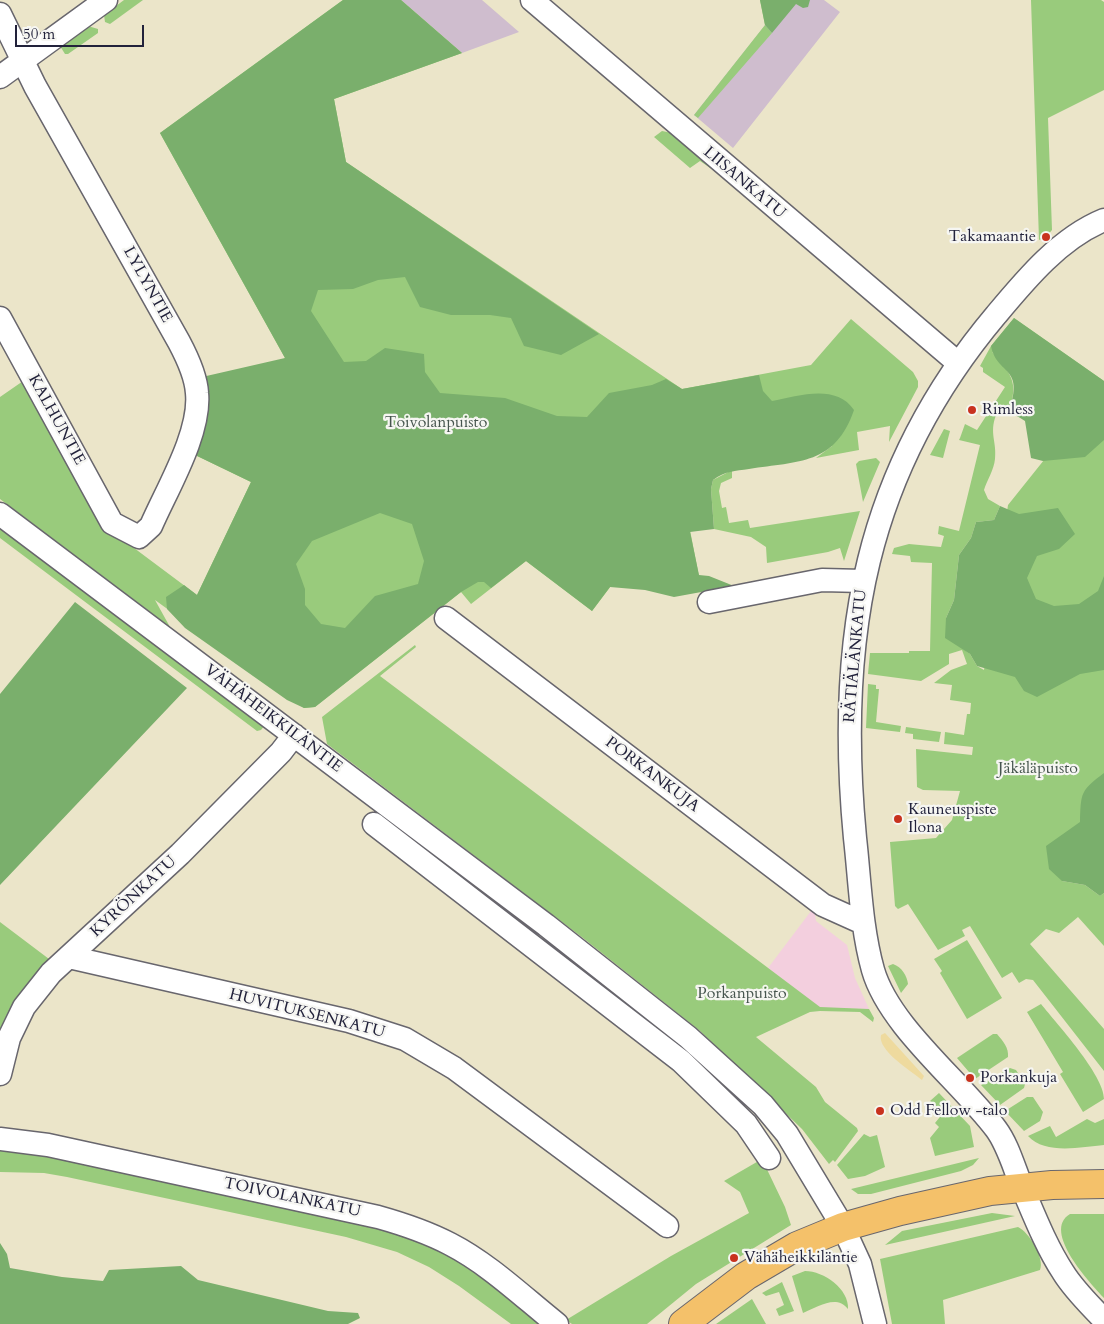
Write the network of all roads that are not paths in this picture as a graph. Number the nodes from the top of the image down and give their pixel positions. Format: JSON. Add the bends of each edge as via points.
{"nodes":[{"id":1,"x":106,"y":0,"type":"edge"},
{"id":2,"x":532,"y":0,"type":"edge"},
{"id":3,"x":0,"y":14,"type":"edge"},
{"id":4,"x":23,"y":61,"type":"junction"},
{"id":5,"x":0,"y":77,"type":"edge"},
{"id":6,"x":1104,"y":220,"type":"edge"},
{"id":7,"x":0,"y":318,"type":"edge"},
{"id":8,"x":958,"y":363,"type":"junction"},
{"id":9,"x":0,"y":514,"type":"edge"},
{"id":10,"x":112,"y":523,"type":"joint"},
{"id":11,"x":863,"y":581,"type":"junction"},
{"id":12,"x":709,"y":602,"type":"dead end"},
{"id":13,"x":446,"y":618,"type":"dead end"},
{"id":14,"x":294,"y":735,"type":"junction"},
{"id":15,"x":374,"y":824,"type":"dead end"},
{"id":16,"x":863,"y":923,"type":"junction"},
{"id":17,"x":546,"y":925,"type":"junction"},
{"id":18,"x":533,"y":945,"type":"junction"},
{"id":19,"x":69,"y":957,"type":"junction"},
{"id":20,"x":0,"y":1074,"type":"edge"},
{"id":21,"x":762,"y":1105,"type":"junction"},
{"id":22,"x":746,"y":1124,"type":"junction"},
{"id":23,"x":0,"y":1139,"type":"edge"},
{"id":24,"x":768,"y":1158,"type":"dead end"},
{"id":25,"x":1104,"y":1184,"type":"edge"},
{"id":26,"x":1022,"y":1187,"type":"junction"},
{"id":27,"x":667,"y":1226,"type":"dead end"},
{"id":28,"x":843,"y":1227,"type":"junction"},
{"id":29,"x":1104,"y":1320,"type":"edge"},
{"id":30,"x":557,"y":1324,"type":"edge"},
{"id":31,"x":684,"y":1324,"type":"edge"},
{"id":32,"x":875,"y":1324,"type":"edge"}],
"edges":[{"from":1,"to":4,"type":"street"},
{"from":2,"to":8,"type":"street","name":"LIISANKATU"},
{"from":3,"to":4,"type":"street","name":"LYLYNTIE"},
{"from":4,"to":5,"type":"street"},
{"from":4,"to":10,"type":"street","name":"LYLYNTIE","via":[[182,348],[198,392],[192,433],[150,526],[139,537]]},
{"from":6,"to":8,"type":"street","name":"RÄTIÄLÄNKATU","via":[[1072,238],[1047,259],[1010,298]]},
{"from":7,"to":10,"type":"street","name":"KALHUNTIE"},
{"from":8,"to":11,"type":"street","name":"RÄTIÄLÄNKATU","via":[[924,418],[898,474]]},
{"from":9,"to":14,"type":"street","name":"VÄHÄHEIKKILÄNTIE"},
{"from":11,"to":12,"type":"street","via":[[822,580]]},
{"from":11,"to":16,"type":"street","name":"RÄTIÄLÄNKATU","via":[[854,644],[849,722],[849,770]]},
{"from":13,"to":16,"type":"street","name":"PORKANKUJA","via":[[823,905]]},
{"from":14,"to":17,"type":"street","name":"VÄHÄHEIKKILÄNTIE"},
{"from":14,"to":19,"type":"street","name":"KYRÖNKATU","via":[[180,854]]},
{"from":15,"to":18,"type":"street"},
{"from":16,"to":26,"type":"street","name":"RÄTIÄLÄNKATU","via":[[882,995],[896,1016],[999,1133]]},
{"from":17,"to":18,"type":"street"},
{"from":17,"to":21,"type":"street","name":"VÄHÄHEIKKILÄNTIE","via":[[688,1037]]},
{"from":18,"to":22,"type":"street","via":[[681,1061]]},
{"from":19,"to":20,"type":"street","name":"KYRÖNKATU","via":[[24,1006],[9,1038]]},
{"from":19,"to":27,"type":"street","name":"HUVITUKSENKATU","via":[[349,1021],[405,1039],[454,1068]]},
{"from":21,"to":22,"type":"street"},
{"from":21,"to":28,"type":"street","name":"VÄHÄHEIKKILÄNTIE","via":[[787,1134]]},
{"from":22,"to":24,"type":"street"},
{"from":23,"to":30,"type":"street","name":"TOIVOLANKATU","via":[[48,1145],[378,1217],[420,1230],[451,1244],[484,1266]]},
{"from":25,"to":26,"type":"main road"},
{"from":26,"to":28,"type":"main road","via":[[900,1211]]},
{"from":26,"to":29,"type":"street","name":"RÄTIÄLÄNKATU","via":[[1064,1274]]},
{"from":28,"to":31,"type":"main road","via":[[797,1246],[746,1276]]},
{"from":28,"to":32,"type":"street","name":"VÄHÄHEIKKILÄNTIE","via":[[860,1264]]}]}
